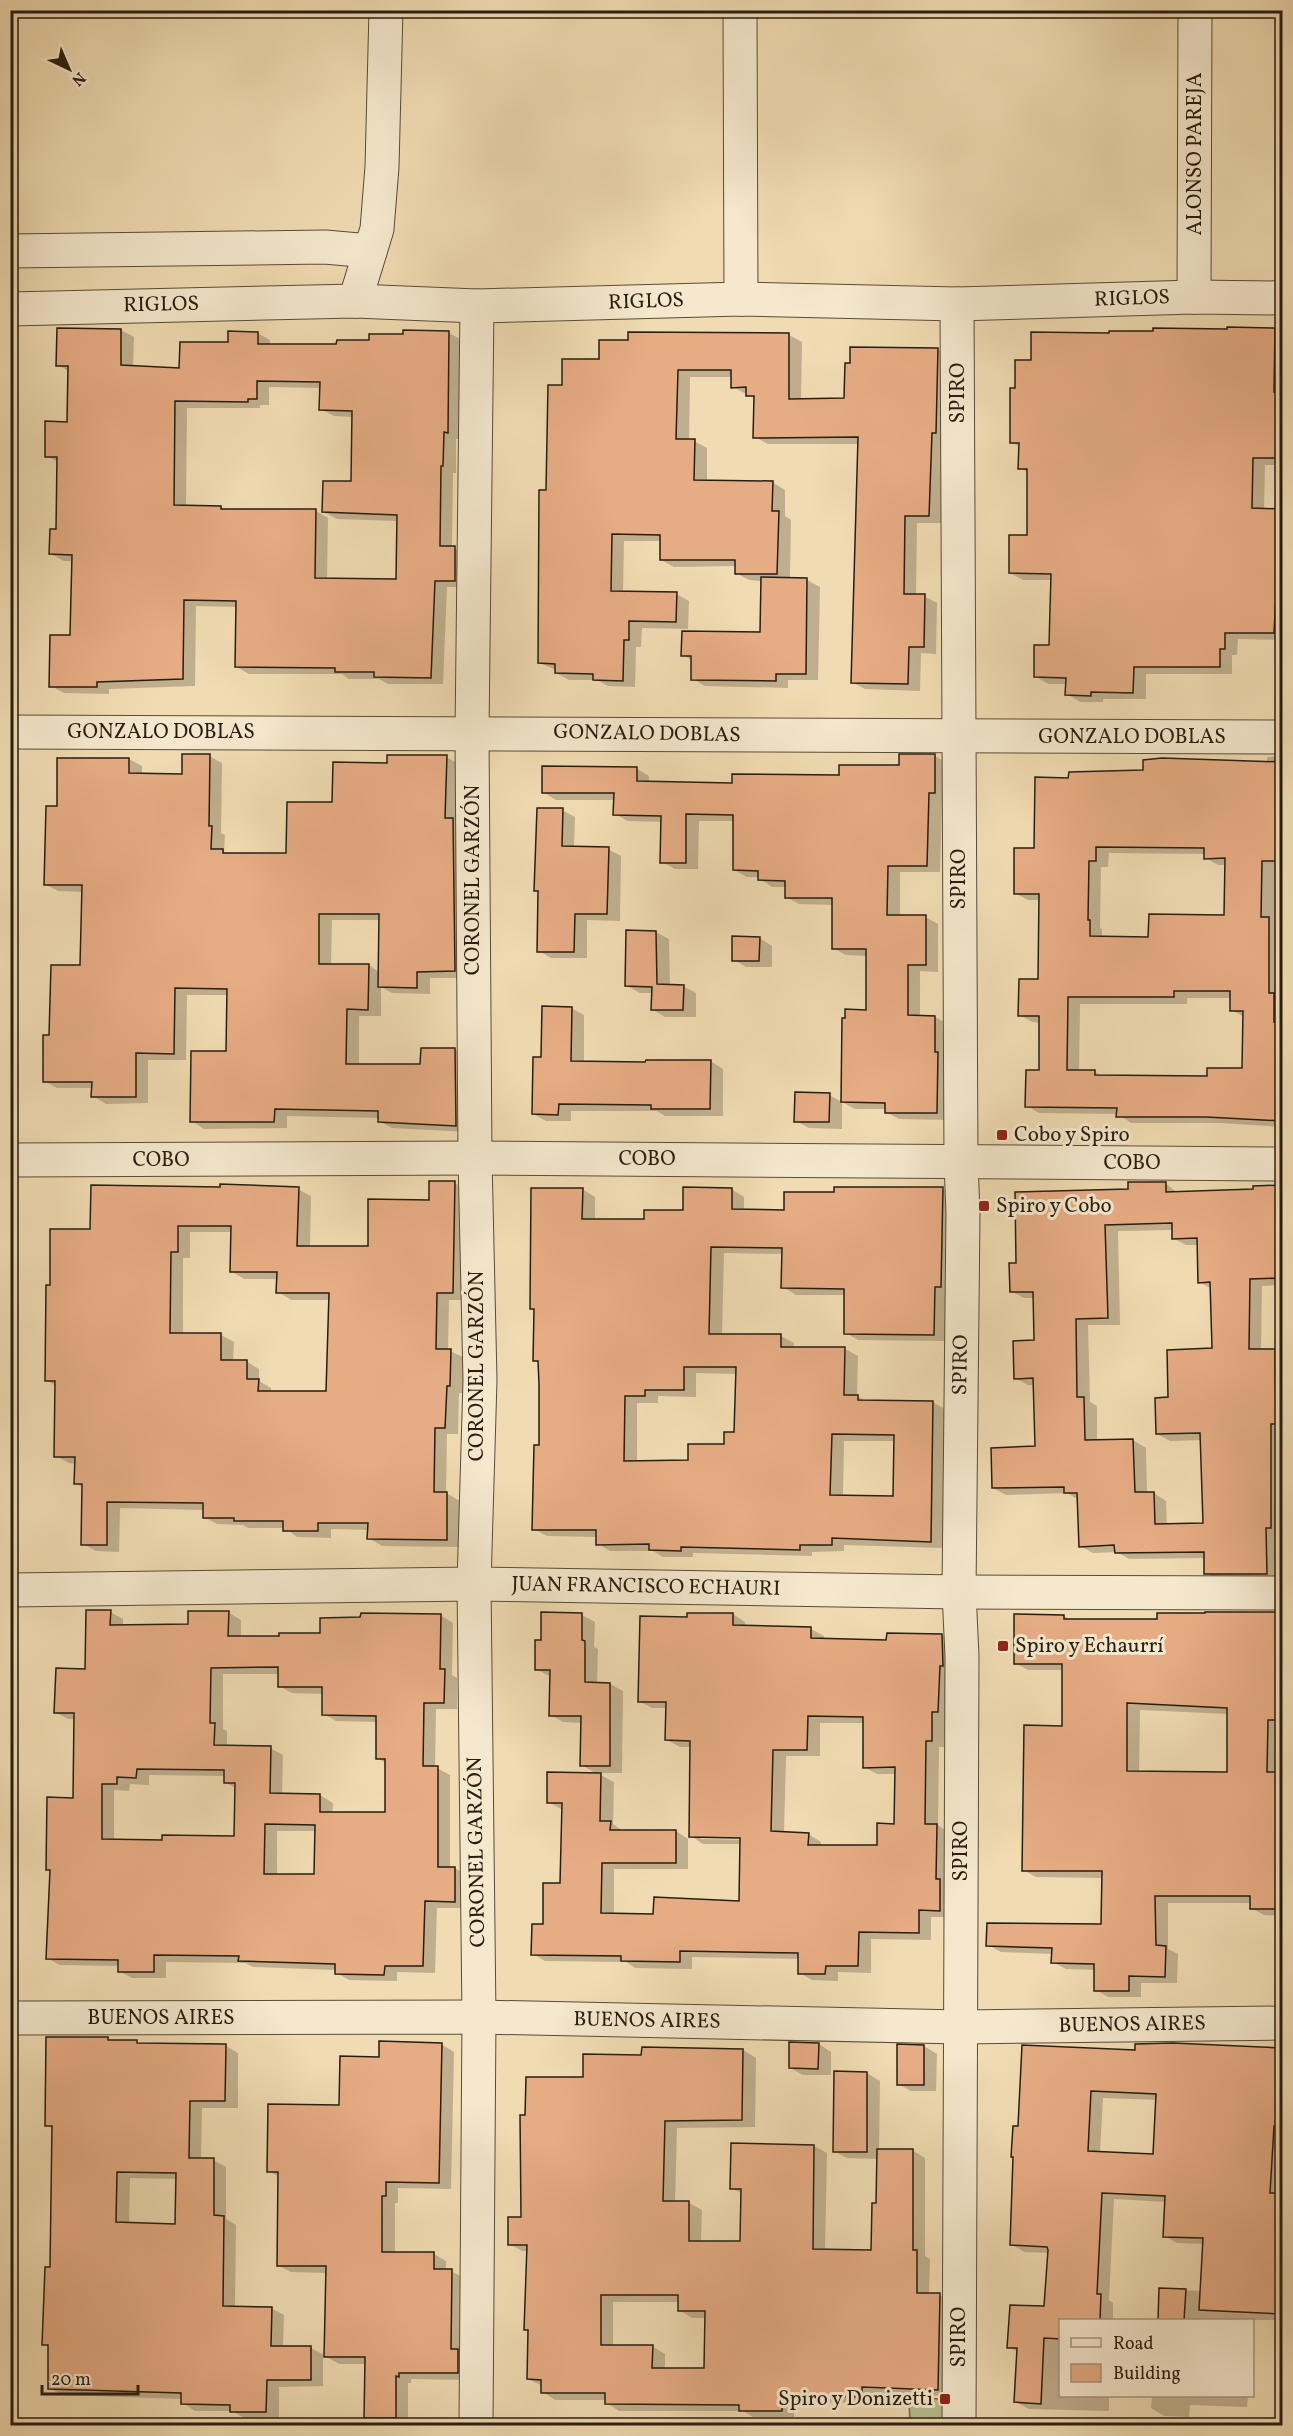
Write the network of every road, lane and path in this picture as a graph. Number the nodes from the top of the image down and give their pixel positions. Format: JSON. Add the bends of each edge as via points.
{"nodes":[{"id":1,"x":386,"y":10,"type":"edge"},
{"id":2,"x":740,"y":10,"type":"edge"},
{"id":3,"x":1195,"y":10,"type":"edge"},
{"id":4,"x":10,"y":251,"type":"edge"},
{"id":5,"x":370,"y":252,"type":"junction"},
{"id":6,"x":1194,"y":297,"type":"junction"},
{"id":7,"x":1282,"y":298,"type":"edge"},
{"id":8,"x":741,"y":299,"type":"junction"},
{"id":9,"x":355,"y":301,"type":"junction"},
{"id":10,"x":957,"y":304,"type":"junction"},
{"id":11,"x":477,"y":306,"type":"junction"},
{"id":12,"x":10,"y":309,"type":"edge"},
{"id":13,"x":10,"y":732,"type":"edge"},
{"id":14,"x":472,"y":733,"type":"junction"},
{"id":15,"x":959,"y":737,"type":"junction"},
{"id":16,"x":1282,"y":737,"type":"edge"},
{"id":17,"x":475,"y":1158,"type":"junction"},
{"id":18,"x":10,"y":1160,"type":"edge"},
{"id":19,"x":960,"y":1163,"type":"junction"},
{"id":20,"x":1282,"y":1164,"type":"edge"},
{"id":21,"x":474,"y":1584,"type":"junction"},
{"id":22,"x":10,"y":1590,"type":"edge"},
{"id":23,"x":959,"y":1592,"type":"junction"},
{"id":24,"x":1282,"y":1593,"type":"edge"},
{"id":25,"x":10,"y":2018,"type":"edge"},
{"id":26,"x":479,"y":2018,"type":"junction"},
{"id":27,"x":1282,"y":2023,"type":"edge"},
{"id":28,"x":961,"y":2027,"type":"junction"},
{"id":29,"x":476,"y":2426,"type":"edge"},
{"id":30,"x":959,"y":2426,"type":"edge"}],
"edges":[{"from":1,"to":5,"type":"street","via":[[382,166],[377,229]]},
{"from":2,"to":8,"type":"street"},
{"from":3,"to":6,"type":"street","name":"ALONSO PAREJA"},
{"from":4,"to":5,"type":"street","via":[[325,247]]},
{"from":5,"to":9,"type":"street"},
{"from":6,"to":7,"type":"street","name":"RIGLOS"},
{"from":6,"to":10,"type":"street","name":"RIGLOS"},
{"from":8,"to":10,"type":"street","name":"RIGLOS"},
{"from":8,"to":11,"type":"street","name":"RIGLOS"},
{"from":9,"to":11,"type":"street","name":"RIGLOS"},
{"from":9,"to":12,"type":"street","name":"RIGLOS"},
{"from":10,"to":15,"type":"street","name":"SPIRO"},
{"from":11,"to":14,"type":"street","name":"CORONEL GARZÓN"},
{"from":13,"to":14,"type":"street","name":"GONZALO DOBLAS"},
{"from":14,"to":15,"type":"street","name":"GONZALO DOBLAS"},
{"from":14,"to":17,"type":"street","name":"CORONEL GARZÓN"},
{"from":15,"to":16,"type":"street","name":"GONZALO DOBLAS"},
{"from":15,"to":19,"type":"street","name":"SPIRO"},
{"from":17,"to":18,"type":"street","name":"COBO"},
{"from":17,"to":19,"type":"street","name":"COBO"},
{"from":17,"to":21,"type":"street","name":"CORONEL GARZÓN","via":[[480,1380]]},
{"from":19,"to":20,"type":"street","name":"COBO"},
{"from":19,"to":23,"type":"street","name":"SPIRO","via":[[963,1213]]},
{"from":21,"to":22,"type":"street","name":"JUAN FRANCISCO ECHAURI"},
{"from":21,"to":23,"type":"street","name":"JUAN FRANCISCO ECHAURI"},
{"from":21,"to":26,"type":"street","name":"CORONEL GARZÓN"},
{"from":23,"to":24,"type":"street","name":"JUAN FRANCISCO ECHAURI"},
{"from":23,"to":28,"type":"street","name":"SPIRO"},
{"from":25,"to":26,"type":"street","name":"BUENOS AIRES"},
{"from":26,"to":28,"type":"street","name":"BUENOS AIRES"},
{"from":26,"to":29,"type":"street","name":"CORONEL GARZÓN"},
{"from":27,"to":28,"type":"street","name":"BUENOS AIRES"},
{"from":28,"to":30,"type":"street","name":"SPIRO"}]}
